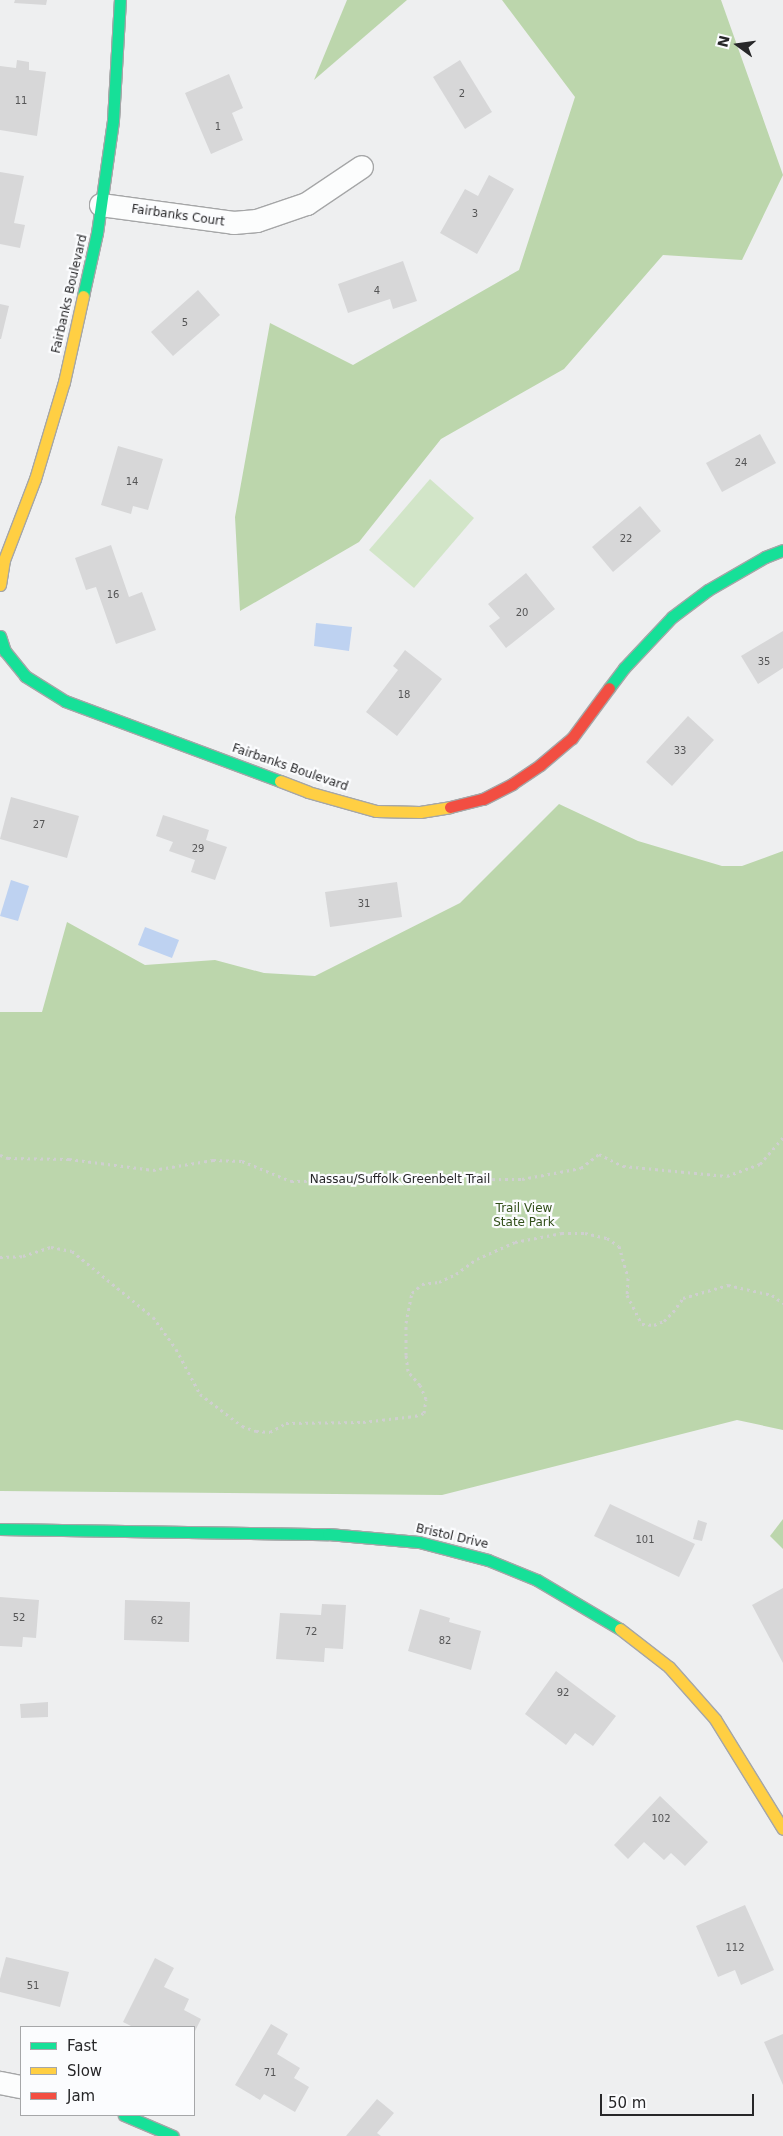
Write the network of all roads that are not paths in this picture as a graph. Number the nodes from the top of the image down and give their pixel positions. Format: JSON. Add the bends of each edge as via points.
{"nodes":[{"id":1,"x":120,"y":0,"type":"edge"},
{"id":2,"x":362,"y":167,"type":"dead end"},
{"id":3,"x":101,"y":204,"type":"junction"},
{"id":4,"x":783,"y":550,"type":"edge"},
{"id":5,"x":0,"y":585,"type":"edge"},
{"id":6,"x":0,"y":636,"type":"edge"},
{"id":7,"x":0,"y":1529,"type":"edge"},
{"id":8,"x":783,"y":1829,"type":"edge"},
{"id":9,"x":0,"y":2083,"type":"edge"},
{"id":10,"x":20,"y":2087,"type":"edge"},
{"id":11,"x":126,"y":2116,"type":"edge"},
{"id":12,"x":173,"y":2136,"type":"edge"}],
"edges":[{"from":1,"to":3,"type":"street","name":"Fairbanks Boulevard","via":[[113,120]]},
{"from":2,"to":3,"type":"street","name":"Fairbanks Court","via":[[307,204],[257,221],[234,223]]},
{"from":3,"to":5,"type":"street","name":"Fairbanks Boulevard","via":[[64,382],[35,479],[4,560]]},
{"from":4,"to":6,"type":"street","name":"Fairbanks Boulevard","via":[[708,590],[672,618],[624,668],[572,738],[540,765],[482,799],[420,812],[376,811],[308,792],[65,701],[25,676],[5,650]]},
{"from":7,"to":8,"type":"street","name":"Bristol Drive","via":[[328,1534],[419,1542],[488,1560],[537,1580],[614,1624],[669,1667],[715,1719]]},
{"from":9,"to":10,"type":"street"},
{"from":11,"to":12,"type":"street"}]}
